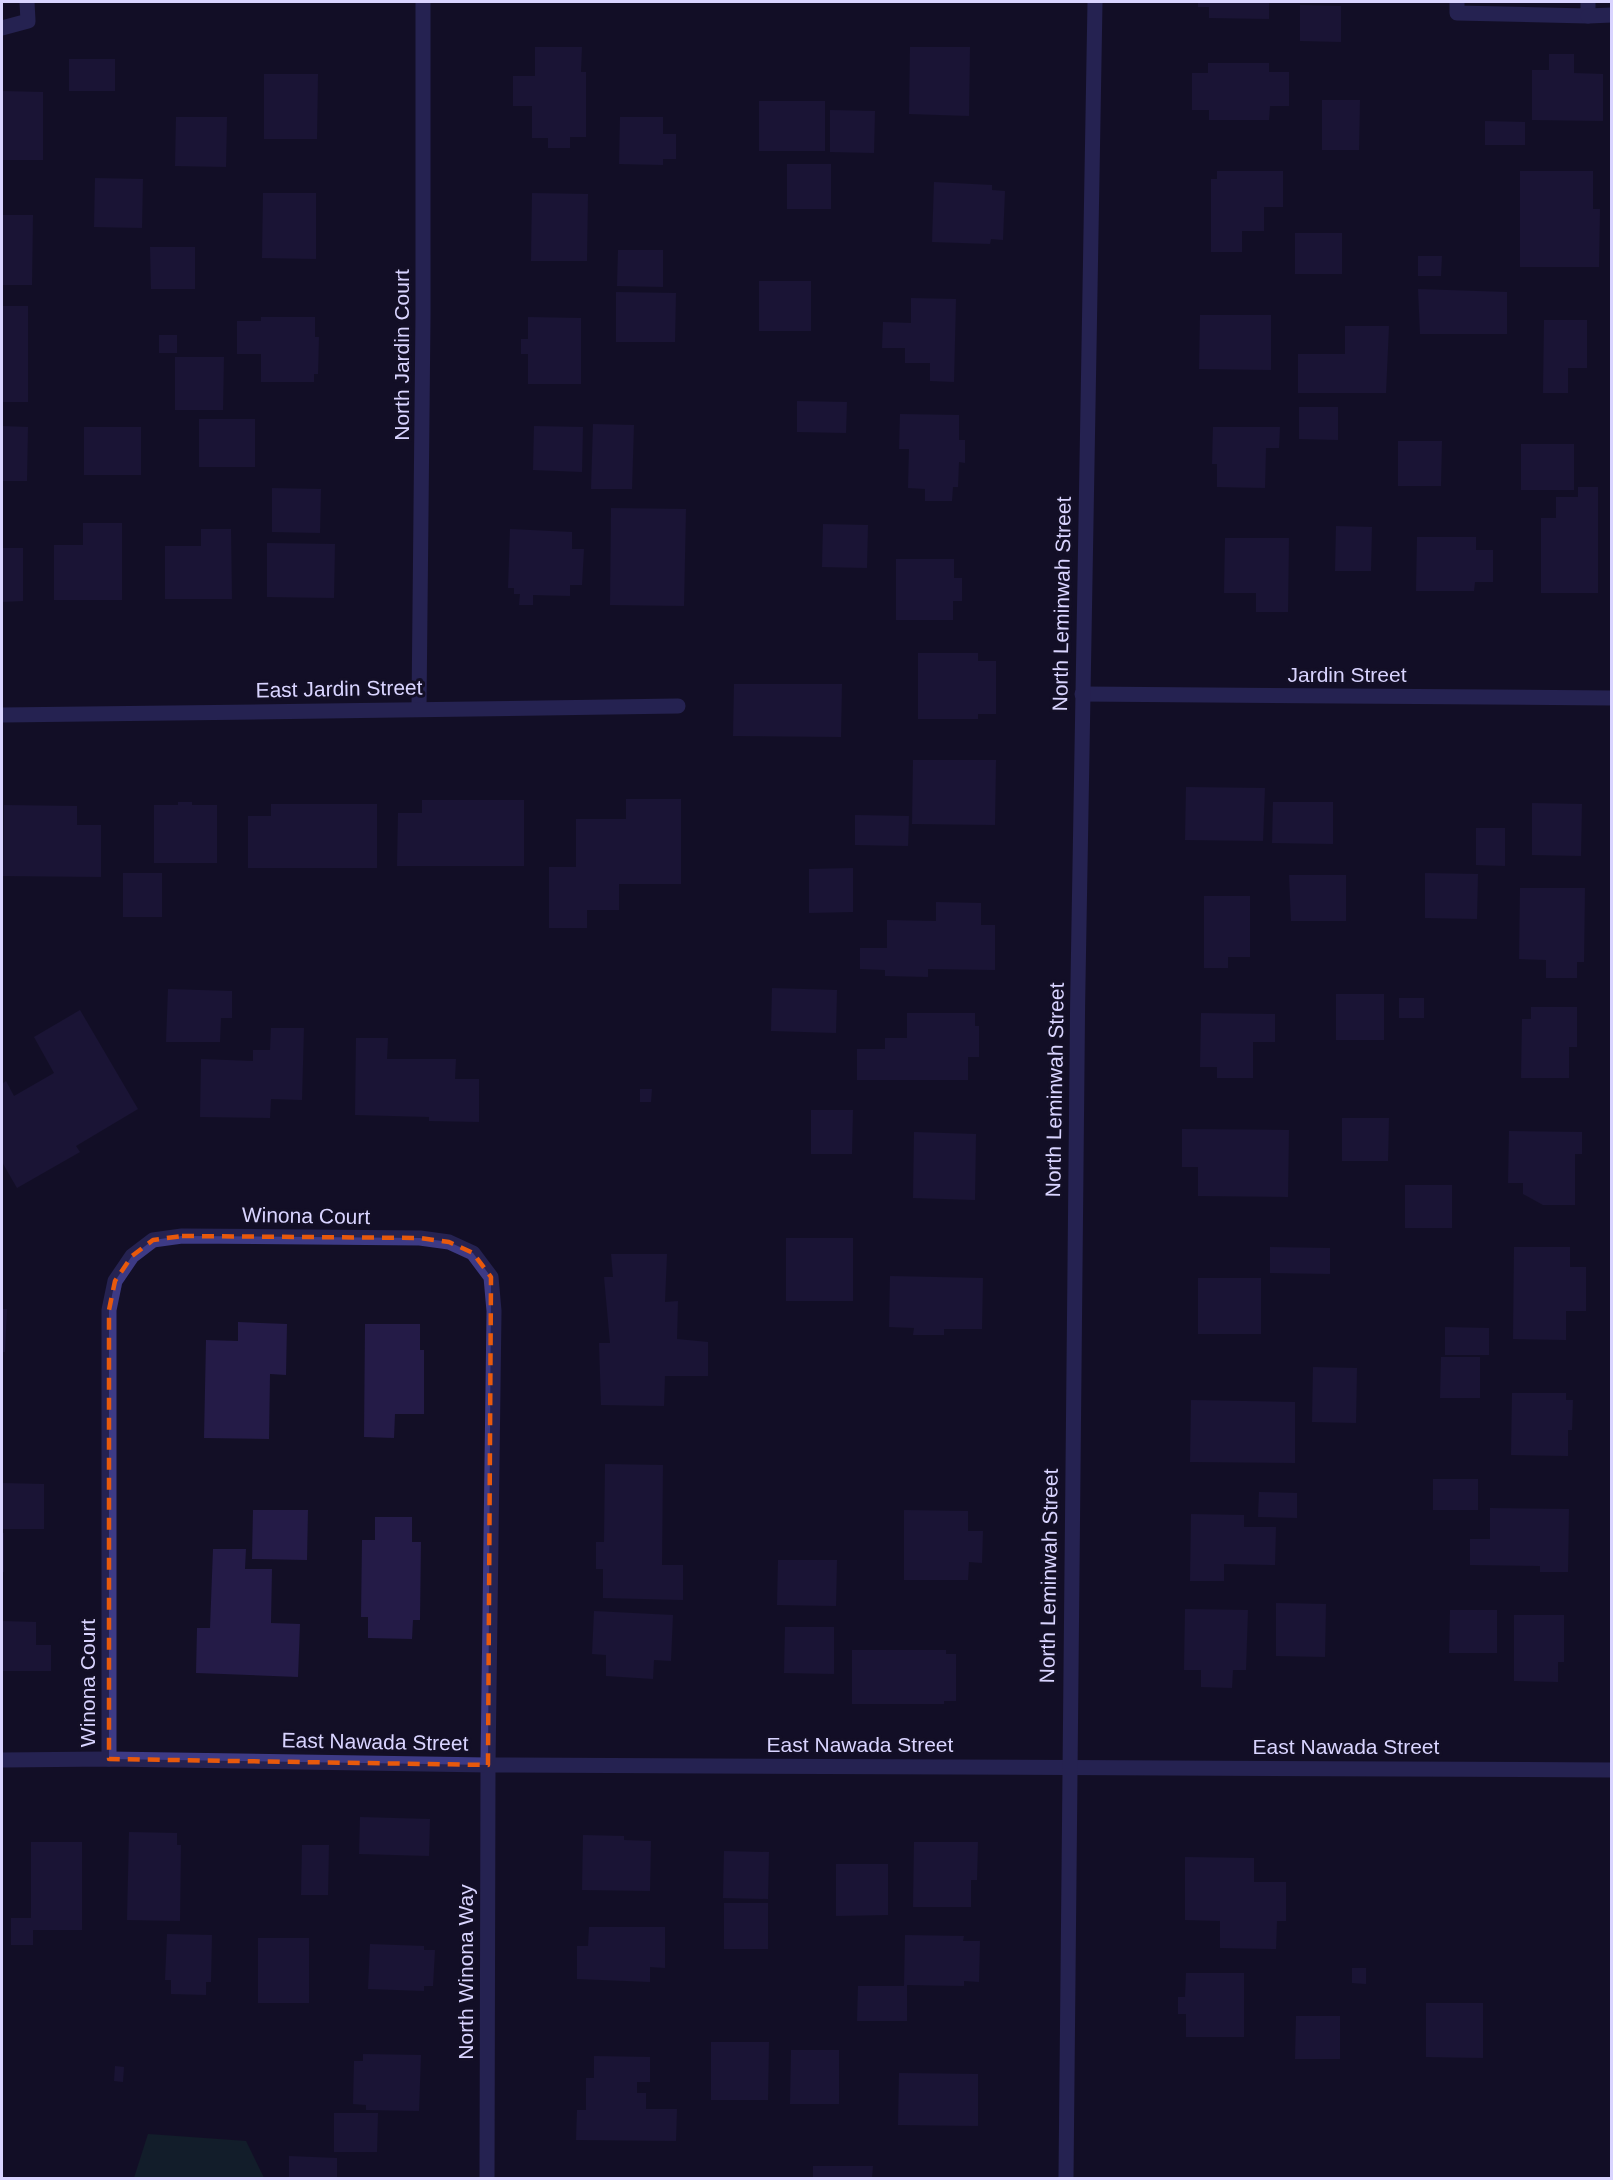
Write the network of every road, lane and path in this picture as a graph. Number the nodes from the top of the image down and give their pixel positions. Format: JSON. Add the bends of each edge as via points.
{"nodes":[{"id":1,"x":27,"y":2,"type":"edge"},
{"id":2,"x":423,"y":2,"type":"edge"},
{"id":3,"x":1095,"y":2,"type":"edge"},
{"id":4,"x":1457,"y":2,"type":"edge"},
{"id":5,"x":1588,"y":9,"type":"edge"},
{"id":6,"x":1611,"y":15,"type":"edge"},
{"id":7,"x":2,"y":28,"type":"edge"},
{"id":8,"x":1082,"y":694,"type":"junction"},
{"id":9,"x":1611,"y":698,"type":"edge"},
{"id":10,"x":678,"y":706,"type":"dead end"},
{"id":11,"x":419,"y":708,"type":"junction"},
{"id":12,"x":2,"y":715,"type":"edge"},
{"id":13,"x":109,"y":1759,"type":"junction"},
{"id":14,"x":2,"y":1760,"type":"edge"},
{"id":15,"x":488,"y":1765,"type":"junction"},
{"id":16,"x":1068,"y":1766,"type":"junction"},
{"id":17,"x":1611,"y":1770,"type":"edge"},
{"id":18,"x":487,"y":2178,"type":"edge"},
{"id":19,"x":1066,"y":2178,"type":"edge"}],
"edges":[{"from":1,"to":7,"type":"street","via":[[28,21]]},
{"from":2,"to":11,"type":"street","name":"North Jardin Court"},
{"from":3,"to":8,"type":"street","name":"North Leminwah Street"},
{"from":4,"to":5,"type":"street","via":[[1457,13]]},
{"from":5,"to":6,"type":"street"},
{"from":8,"to":9,"type":"street","name":"Jardin Street"},
{"from":8,"to":16,"type":"street","name":"North Leminwah Street"},
{"from":10,"to":11,"type":"street","name":"East Jardin Street"},
{"from":11,"to":12,"type":"street","name":"East Jardin Street"},
{"from":13,"to":14,"type":"street","name":"East Nawada Street"},
{"from":13,"to":15,"type":"street","name":"East Nawada Street"},
{"from":13,"to":15,"type":"street","name":"Winona Court","via":[[109,1310],[115,1281],[132,1256],[153,1240],[182,1236],[420,1238],[449,1242],[473,1253],[491,1277],[494,1311]]},
{"from":15,"to":16,"type":"street","name":"East Nawada Street"},
{"from":15,"to":18,"type":"street","name":"North Winona Way"},
{"from":16,"to":17,"type":"street","name":"East Nawada Street"},
{"from":16,"to":19,"type":"street","name":"North Leminwah Street"}]}
